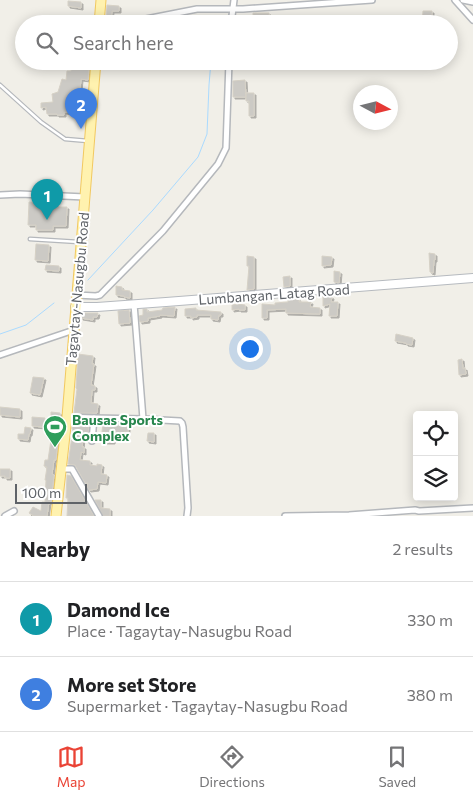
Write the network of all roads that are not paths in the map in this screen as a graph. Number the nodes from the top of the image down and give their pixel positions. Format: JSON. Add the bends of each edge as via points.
{"nodes":[{"id":1,"x":101,"y":0,"type":"edge"},
{"id":2,"x":234,"y":0,"type":"edge"},
{"id":3,"x":372,"y":0,"type":"edge"},
{"id":4,"x":455,"y":0,"type":"edge"},
{"id":5,"x":463,"y":0,"type":"edge"},
{"id":6,"x":473,"y":2,"type":"edge"},
{"id":7,"x":233,"y":9,"type":"junction"},
{"id":8,"x":100,"y":15,"type":"edge"},
{"id":9,"x":166,"y":15,"type":"edge"},
{"id":10,"x":232,"y":15,"type":"edge"},
{"id":11,"x":473,"y":20,"type":"edge"},
{"id":12,"x":95,"y":70,"type":"edge"},
{"id":13,"x":229,"y":70,"type":"edge"},
{"id":14,"x":0,"y":85,"type":"edge"},
{"id":15,"x":90,"y":141,"type":"junction"},
{"id":16,"x":0,"y":195,"type":"edge"},
{"id":17,"x":85,"y":198,"type":"junction"},
{"id":18,"x":30,"y":239,"type":"dead end"},
{"id":19,"x":81,"y":242,"type":"junction"},
{"id":20,"x":473,"y":278,"type":"edge"},
{"id":21,"x":76,"y":295,"type":"junction"},
{"id":22,"x":134,"y":304,"type":"junction"},
{"id":23,"x":75,"y":307,"type":"junction"},
{"id":24,"x":74,"y":330,"type":"junction"},
{"id":25,"x":0,"y":354,"type":"edge"},
{"id":26,"x":67,"y":417,"type":"junction"},
{"id":27,"x":94,"y":418,"type":"junction"},
{"id":28,"x":143,"y":419,"type":"junction"},
{"id":29,"x":92,"y":442,"type":"dead end"},
{"id":30,"x":62,"y":469,"type":"junction"},
{"id":31,"x":473,"y":508,"type":"edge"},
{"id":32,"x":14,"y":511,"type":"dead end"},
{"id":33,"x":5,"y":516,"type":"edge"},
{"id":34,"x":56,"y":516,"type":"edge"},
{"id":35,"x":99,"y":516,"type":"edge"},
{"id":36,"x":187,"y":516,"type":"edge"},
{"id":37,"x":285,"y":516,"type":"edge"}],
"edges":[{"from":1,"to":8,"type":"main road"},
{"from":2,"to":7,"type":"street"},
{"from":3,"to":7,"type":"street"},
{"from":4,"to":11,"type":"street"},
{"from":5,"to":6,"type":"street"},
{"from":7,"to":9,"type":"street","via":[[197,9]]},
{"from":7,"to":10,"type":"street"},
{"from":12,"to":15,"type":"main road","name":"Tagaytay-Nasugbu Road"},
{"from":13,"to":21,"type":"street","via":[[226,148],[218,164],[163,231],[100,295]]},
{"from":14,"to":15,"type":"lane","via":[[40,122],[65,139]]},
{"from":15,"to":17,"type":"main road","name":"Tagaytay-Nasugbu Road"},
{"from":16,"to":17,"type":"street"},
{"from":17,"to":19,"type":"main road","name":"Tagaytay-Nasugbu Road"},
{"from":18,"to":19,"type":"lane"},
{"from":19,"to":21,"type":"main road","name":"Tagaytay-Nasugbu Road"},
{"from":20,"to":22,"type":"street","name":"Lumbangan-Latag Road"},
{"from":21,"to":23,"type":"main road","name":"Tagaytay-Nasugbu Road"},
{"from":22,"to":23,"type":"street","name":"Lumbangan-Latag Road"},
{"from":22,"to":28,"type":"street"},
{"from":23,"to":24,"type":"main road","name":"Tagaytay-Nasugbu Road"},
{"from":24,"to":25,"type":"street"},
{"from":24,"to":26,"type":"main road","name":"Tagaytay-Nasugbu Road"},
{"from":26,"to":27,"type":"street"},
{"from":26,"to":30,"type":"main road","name":"Tagaytay-Nasugbu Road"},
{"from":27,"to":28,"type":"street"},
{"from":27,"to":29,"type":"street"},
{"from":28,"to":36,"type":"street","via":[[182,423]]},
{"from":30,"to":34,"type":"main road","name":"Tagaytay-Nasugbu Road"},
{"from":30,"to":35,"type":"street","via":[[72,469]]},
{"from":31,"to":37,"type":"street"},
{"from":32,"to":33,"type":"street"}]}
